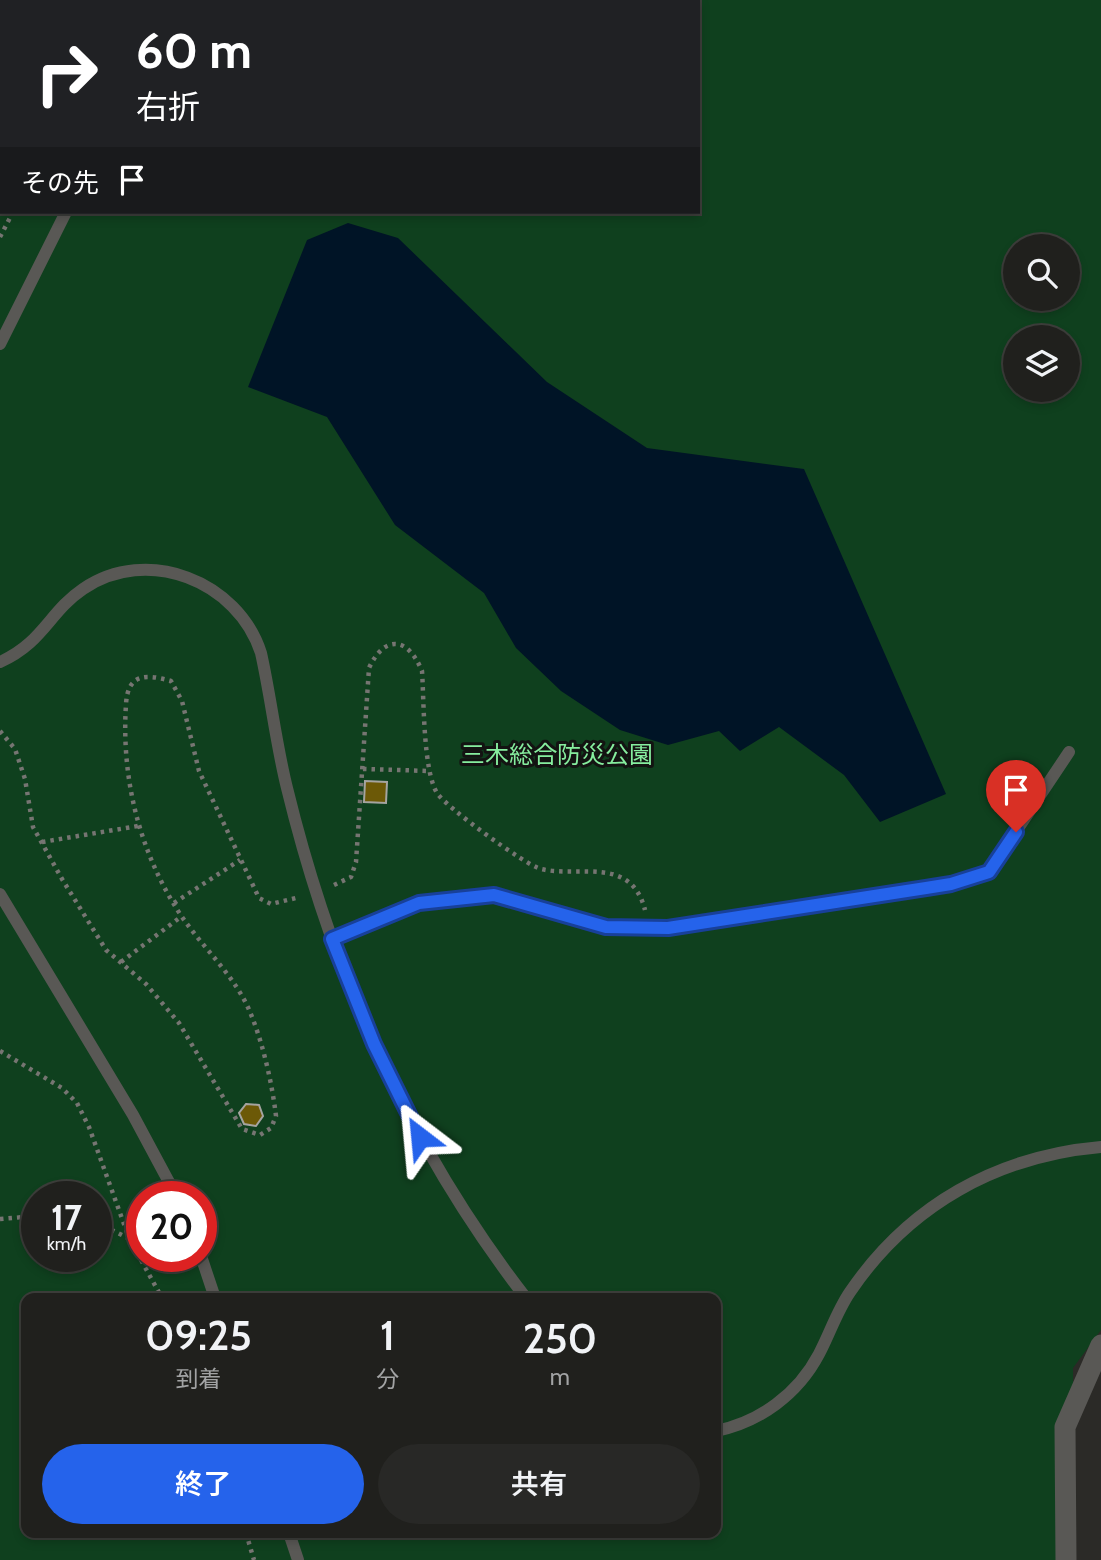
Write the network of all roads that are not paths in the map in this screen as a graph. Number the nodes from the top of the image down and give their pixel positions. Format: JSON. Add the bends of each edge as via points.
{"nodes":[{"id":1,"x":65,"y":214,"type":"edge"},
{"id":2,"x":0,"y":344,"type":"edge"},
{"id":3,"x":0,"y":662,"type":"edge"},
{"id":4,"x":1069,"y":752,"type":"dead end"},
{"id":5,"x":0,"y":894,"type":"edge"},
{"id":6,"x":332,"y":939,"type":"junction"},
{"id":7,"x":1101,"y":1147,"type":"edge"},
{"id":8,"x":168,"y":1181,"type":"edge"},
{"id":9,"x":206,"y":1272,"type":"edge"},
{"id":10,"x":213,"y":1293,"type":"edge"},
{"id":11,"x":522,"y":1293,"type":"edge"},
{"id":12,"x":1101,"y":1345,"type":"edge"},
{"id":13,"x":721,"y":1429,"type":"edge"},
{"id":14,"x":291,"y":1538,"type":"edge"},
{"id":15,"x":298,"y":1560,"type":"edge"},
{"id":16,"x":1066,"y":1560,"type":"edge"}],
"edges":[{"from":1,"to":2,"type":"lane"},
{"from":3,"to":6,"type":"lane","via":[[27,649],[78,593],[110,576],[141,569],[174,573],[219,594],[257,638],[286,786]]},
{"from":4,"to":6,"type":"lane","via":[[989,872],[951,884],[668,928],[606,927],[494,895],[419,903]]},
{"from":5,"to":8,"type":"lane"},
{"from":6,"to":11,"type":"lane","via":[[407,1113],[459,1203]]},
{"from":7,"to":13,"type":"lane","via":[[1047,1155],[996,1171],[925,1211],[875,1258],[855,1284],[811,1368],[792,1392],[748,1421]]},
{"from":9,"to":10,"type":"lane"},
{"from":12,"to":16,"type":"street","via":[[1065,1427]]},
{"from":14,"to":15,"type":"lane"}]}
